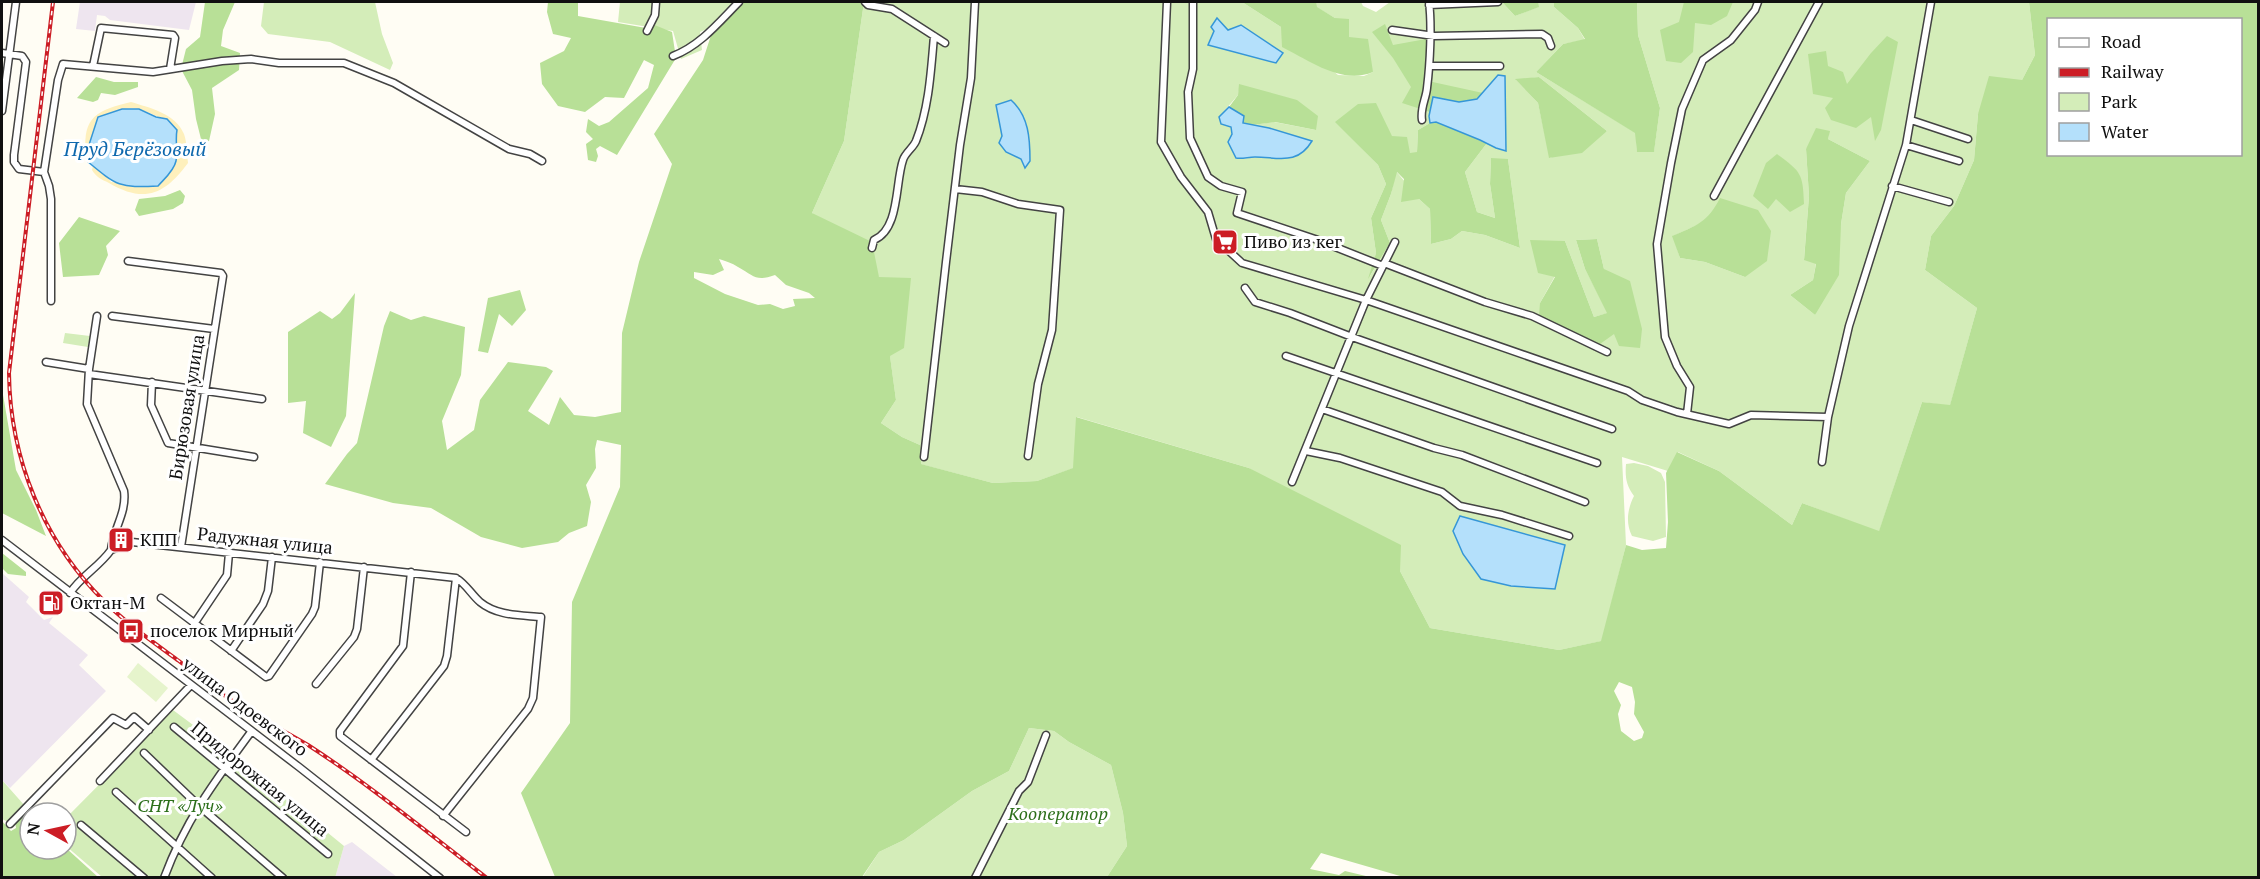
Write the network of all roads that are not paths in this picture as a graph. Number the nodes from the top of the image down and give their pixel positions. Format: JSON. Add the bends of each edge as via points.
{"nodes":[{"id":1,"x":16,"y":2,"type":"edge"},
{"id":2,"x":656,"y":2,"type":"edge"},
{"id":3,"x":739,"y":2,"type":"edge"},
{"id":4,"x":865,"y":2,"type":"edge"},
{"id":5,"x":975,"y":2,"type":"edge"},
{"id":6,"x":1167,"y":2,"type":"edge"},
{"id":7,"x":1193,"y":2,"type":"edge"},
{"id":8,"x":1758,"y":2,"type":"edge"},
{"id":9,"x":1819,"y":2,"type":"edge"},
{"id":10,"x":1931,"y":2,"type":"edge"},
{"id":11,"x":1429,"y":3,"type":"edge"},
{"id":12,"x":1500,"y":3,"type":"edge"},
{"id":13,"x":1392,"y":30,"type":"dead end"},
{"id":14,"x":647,"y":31,"type":"dead end"},
{"id":15,"x":1429,"y":35,"type":"junction"},
{"id":16,"x":934,"y":36,"type":"junction"},
{"id":17,"x":945,"y":43,"type":"dead end"},
{"id":18,"x":1551,"y":46,"type":"dead end"},
{"id":19,"x":5,"y":54,"type":"edge"},
{"id":20,"x":673,"y":56,"type":"dead end"},
{"id":21,"x":93,"y":66,"type":"junction"},
{"id":22,"x":1430,"y":66,"type":"junction"},
{"id":23,"x":1500,"y":66,"type":"dead end"},
{"id":24,"x":170,"y":69,"type":"junction"},
{"id":25,"x":2,"y":111,"type":"edge"},
{"id":26,"x":1422,"y":120,"type":"dead end"},
{"id":27,"x":1911,"y":120,"type":"junction"},
{"id":28,"x":1968,"y":140,"type":"dead end"},
{"id":29,"x":1906,"y":145,"type":"junction"},
{"id":30,"x":542,"y":161,"type":"dead end"},
{"id":31,"x":1959,"y":161,"type":"dead end"},
{"id":32,"x":44,"y":172,"type":"junction"},
{"id":33,"x":1892,"y":186,"type":"junction"},
{"id":34,"x":955,"y":189,"type":"junction"},
{"id":35,"x":1714,"y":196,"type":"dead end"},
{"id":36,"x":1949,"y":202,"type":"dead end"},
{"id":37,"x":1395,"y":242,"type":"dead end"},
{"id":38,"x":872,"y":248,"type":"dead end"},
{"id":39,"x":128,"y":261,"type":"dead end"},
{"id":40,"x":1384,"y":264,"type":"junction"},
{"id":41,"x":1245,"y":288,"type":"dead end"},
{"id":42,"x":1366,"y":300,"type":"junction"},
{"id":43,"x":51,"y":301,"type":"dead end"},
{"id":44,"x":112,"y":315,"type":"dead end"},
{"id":45,"x":97,"y":316,"type":"dead end"},
{"id":46,"x":214,"y":329,"type":"junction"},
{"id":47,"x":1352,"y":337,"type":"junction"},
{"id":48,"x":1607,"y":352,"type":"dead end"},
{"id":49,"x":1286,"y":356,"type":"dead end"},
{"id":50,"x":46,"y":362,"type":"dead end"},
{"id":51,"x":89,"y":371,"type":"junction"},
{"id":52,"x":1337,"y":374,"type":"junction"},
{"id":53,"x":152,"y":382,"type":"junction"},
{"id":54,"x":205,"y":390,"type":"junction"},
{"id":55,"x":262,"y":399,"type":"dead end"},
{"id":56,"x":1322,"y":409,"type":"junction"},
{"id":57,"x":1687,"y":414,"type":"junction"},
{"id":58,"x":1828,"y":417,"type":"junction"},
{"id":59,"x":1612,"y":429,"type":"dead end"},
{"id":60,"x":196,"y":448,"type":"junction"},
{"id":61,"x":1306,"y":451,"type":"junction"},
{"id":62,"x":1028,"y":456,"type":"dead end"},
{"id":63,"x":254,"y":457,"type":"dead end"},
{"id":64,"x":924,"y":457,"type":"dead end"},
{"id":65,"x":1822,"y":462,"type":"dead end"},
{"id":66,"x":1597,"y":463,"type":"dead end"},
{"id":67,"x":1292,"y":482,"type":"dead end"},
{"id":68,"x":1585,"y":502,"type":"dead end"},
{"id":69,"x":1569,"y":536,"type":"dead end"},
{"id":70,"x":2,"y":540,"type":"edge"},
{"id":71,"x":181,"y":547,"type":"junction"},
{"id":72,"x":111,"y":550,"type":"junction"},
{"id":73,"x":229,"y":553,"type":"junction"},
{"id":74,"x":272,"y":557,"type":"junction"},
{"id":75,"x":320,"y":562,"type":"junction"},
{"id":76,"x":363,"y":567,"type":"junction"},
{"id":77,"x":411,"y":572,"type":"junction"},
{"id":78,"x":456,"y":578,"type":"junction"},
{"id":79,"x":70,"y":593,"type":"junction"},
{"id":80,"x":161,"y":598,"type":"dead end"},
{"id":81,"x":194,"y":624,"type":"junction"},
{"id":82,"x":231,"y":651,"type":"junction"},
{"id":83,"x":316,"y":684,"type":"dead end"},
{"id":84,"x":190,"y":685,"type":"junction"},
{"id":85,"x":174,"y":727,"type":"dead end"},
{"id":86,"x":149,"y":730,"type":"junction"},
{"id":87,"x":251,"y":732,"type":"junction"},
{"id":88,"x":1046,"y":735,"type":"dead end"},
{"id":89,"x":144,"y":753,"type":"dead end"},
{"id":90,"x":371,"y":760,"type":"junction"},
{"id":91,"x":225,"y":769,"type":"junction"},
{"id":92,"x":100,"y":781,"type":"dead end"},
{"id":93,"x":116,"y":792,"type":"dead end"},
{"id":94,"x":198,"y":805,"type":"junction"},
{"id":95,"x":443,"y":816,"type":"junction"},
{"id":96,"x":10,"y":824,"type":"dead end"},
{"id":97,"x":81,"y":825,"type":"dead end"},
{"id":98,"x":466,"y":831,"type":"dead end"},
{"id":99,"x":176,"y":846,"type":"junction"},
{"id":100,"x":328,"y":854,"type":"dead end"},
{"id":101,"x":144,"y":878,"type":"edge"},
{"id":102,"x":164,"y":878,"type":"edge"},
{"id":103,"x":212,"y":878,"type":"edge"},
{"id":104,"x":282,"y":878,"type":"edge"},
{"id":105,"x":440,"y":878,"type":"edge"},
{"id":106,"x":975,"y":878,"type":"edge"}],
"edges":[{"from":1,"to":19,"type":"street"},
{"from":2,"to":14,"type":"street"},
{"from":3,"to":20,"type":"street","via":[[704,38]]},
{"from":4,"to":16,"type":"street","via":[[892,9]]},
{"from":5,"to":34,"type":"street","via":[[971,78]]},
{"from":6,"to":42,"type":"street","via":[[1161,142],[1208,212],[1216,239],[1242,263]]},
{"from":7,"to":40,"type":"street","via":[[1193,69],[1188,92],[1190,138],[1208,177],[1242,192],[1237,213]]},
{"from":8,"to":57,"type":"street","via":[[1731,40],[1703,60],[1682,110],[1657,244],[1665,337],[1690,387]]},
{"from":9,"to":35,"type":"street"},
{"from":10,"to":27,"type":"street"},
{"from":11,"to":12,"type":"street"},
{"from":11,"to":15,"type":"street"},
{"from":13,"to":15,"type":"street"},
{"from":15,"to":18,"type":"street","via":[[1532,33],[1548,38]]},
{"from":15,"to":22,"type":"street"},
{"from":16,"to":17,"type":"street"},
{"from":16,"to":38,"type":"street","via":[[927,102],[915,143],[903,158],[890,225],[874,240]]},
{"from":19,"to":25,"type":"street"},
{"from":19,"to":32,"type":"street","via":[[22,56],[26,62],[14,162],[19,169]]},
{"from":21,"to":24,"type":"street","via":[[125,71]]},
{"from":21,"to":24,"type":"street","via":[[100,28],[173,35]]},
{"from":21,"to":32,"type":"street","via":[[63,64]]},
{"from":22,"to":23,"type":"street"},
{"from":22,"to":26,"type":"street"},
{"from":24,"to":30,"type":"street","via":[[251,59],[344,63],[394,83],[509,149]]},
{"from":27,"to":28,"type":"street"},
{"from":27,"to":29,"type":"street"},
{"from":29,"to":31,"type":"street"},
{"from":29,"to":33,"type":"street"},
{"from":32,"to":43,"type":"street","via":[[51,199]]},
{"from":33,"to":36,"type":"street"},
{"from":33,"to":58,"type":"street","via":[[1849,326]]},
{"from":34,"to":62,"type":"street","via":[[1060,210],[1052,330],[1038,384]]},
{"from":34,"to":64,"type":"street"},
{"from":37,"to":40,"type":"street"},
{"from":39,"to":46,"type":"street","name":"Бирюзовая улица","via":[[220,273],[223,276]]},
{"from":40,"to":42,"type":"street"},
{"from":40,"to":48,"type":"street","via":[[1532,316]]},
{"from":41,"to":47,"type":"street","via":[[1255,302]]},
{"from":42,"to":47,"type":"street"},
{"from":42,"to":57,"type":"street"},
{"from":44,"to":46,"type":"street"},
{"from":45,"to":51,"type":"street"},
{"from":46,"to":54,"type":"street","name":"Бирюзовая улица"},
{"from":47,"to":52,"type":"street"},
{"from":47,"to":59,"type":"street"},
{"from":49,"to":52,"type":"street"},
{"from":50,"to":51,"type":"street"},
{"from":51,"to":53,"type":"street"},
{"from":51,"to":72,"type":"street","via":[[88,411],[125,496]]},
{"from":52,"to":56,"type":"street"},
{"from":52,"to":66,"type":"street"},
{"from":53,"to":54,"type":"street"},
{"from":53,"to":60,"type":"street","via":[[151,405],[168,443]]},
{"from":54,"to":55,"type":"street"},
{"from":54,"to":60,"type":"street","name":"Бирюзовая улица"},
{"from":56,"to":61,"type":"street"},
{"from":56,"to":68,"type":"street","via":[[1462,455]]},
{"from":57,"to":58,"type":"street","via":[[1729,424],[1752,415]]},
{"from":58,"to":65,"type":"street"},
{"from":60,"to":63,"type":"street"},
{"from":60,"to":71,"type":"street","name":"Бирюзовая улица"},
{"from":61,"to":67,"type":"street"},
{"from":61,"to":69,"type":"street","via":[[1340,458],[1442,492],[1460,506]]},
{"from":70,"to":79,"type":"street","name":"улица Одоевского"},
{"from":71,"to":72,"type":"street","name":"Радужная улица","via":[[132,542]]},
{"from":71,"to":73,"type":"street","name":"Радужная улица"},
{"from":72,"to":79,"type":"street"},
{"from":73,"to":74,"type":"street","name":"Радужная улица"},
{"from":73,"to":81,"type":"street","via":[[227,575]]},
{"from":74,"to":75,"type":"street","name":"Радужная улица"},
{"from":74,"to":82,"type":"street","via":[[263,604]]},
{"from":75,"to":76,"type":"street","name":"Радужная улица"},
{"from":75,"to":82,"type":"street","via":[[312,614],[269,676]]},
{"from":76,"to":77,"type":"street","name":"Радужная улица"},
{"from":76,"to":83,"type":"street","via":[[354,637]]},
{"from":77,"to":78,"type":"street","name":"Радужная улица"},
{"from":77,"to":90,"type":"street","via":[[403,646],[340,730],[340,736]]},
{"from":78,"to":90,"type":"street","via":[[444,666]]},
{"from":78,"to":95,"type":"street","via":[[492,610],[541,617],[533,698],[528,709]]},
{"from":79,"to":84,"type":"street","name":"улица Одоевского"},
{"from":80,"to":81,"type":"street"},
{"from":81,"to":82,"type":"street"},
{"from":84,"to":86,"type":"street"},
{"from":84,"to":87,"type":"street","name":"улица Одоевского"},
{"from":85,"to":91,"type":"street","name":"Придорожная улица"},
{"from":86,"to":92,"type":"street"},
{"from":86,"to":96,"type":"street","via":[[134,717],[126,725],[113,718]]},
{"from":87,"to":91,"type":"street"},
{"from":87,"to":105,"type":"street","name":"улица Одоевского"},
{"from":88,"to":106,"type":"street","via":[[1028,782],[1017,794]]},
{"from":89,"to":94,"type":"street"},
{"from":90,"to":95,"type":"street"},
{"from":91,"to":94,"type":"street"},
{"from":91,"to":100,"type":"street","name":"Придорожная улица"},
{"from":93,"to":99,"type":"street"},
{"from":94,"to":99,"type":"street"},
{"from":94,"to":104,"type":"street"},
{"from":95,"to":98,"type":"street"},
{"from":97,"to":101,"type":"street"},
{"from":99,"to":102,"type":"street"},
{"from":99,"to":103,"type":"street"}]}
